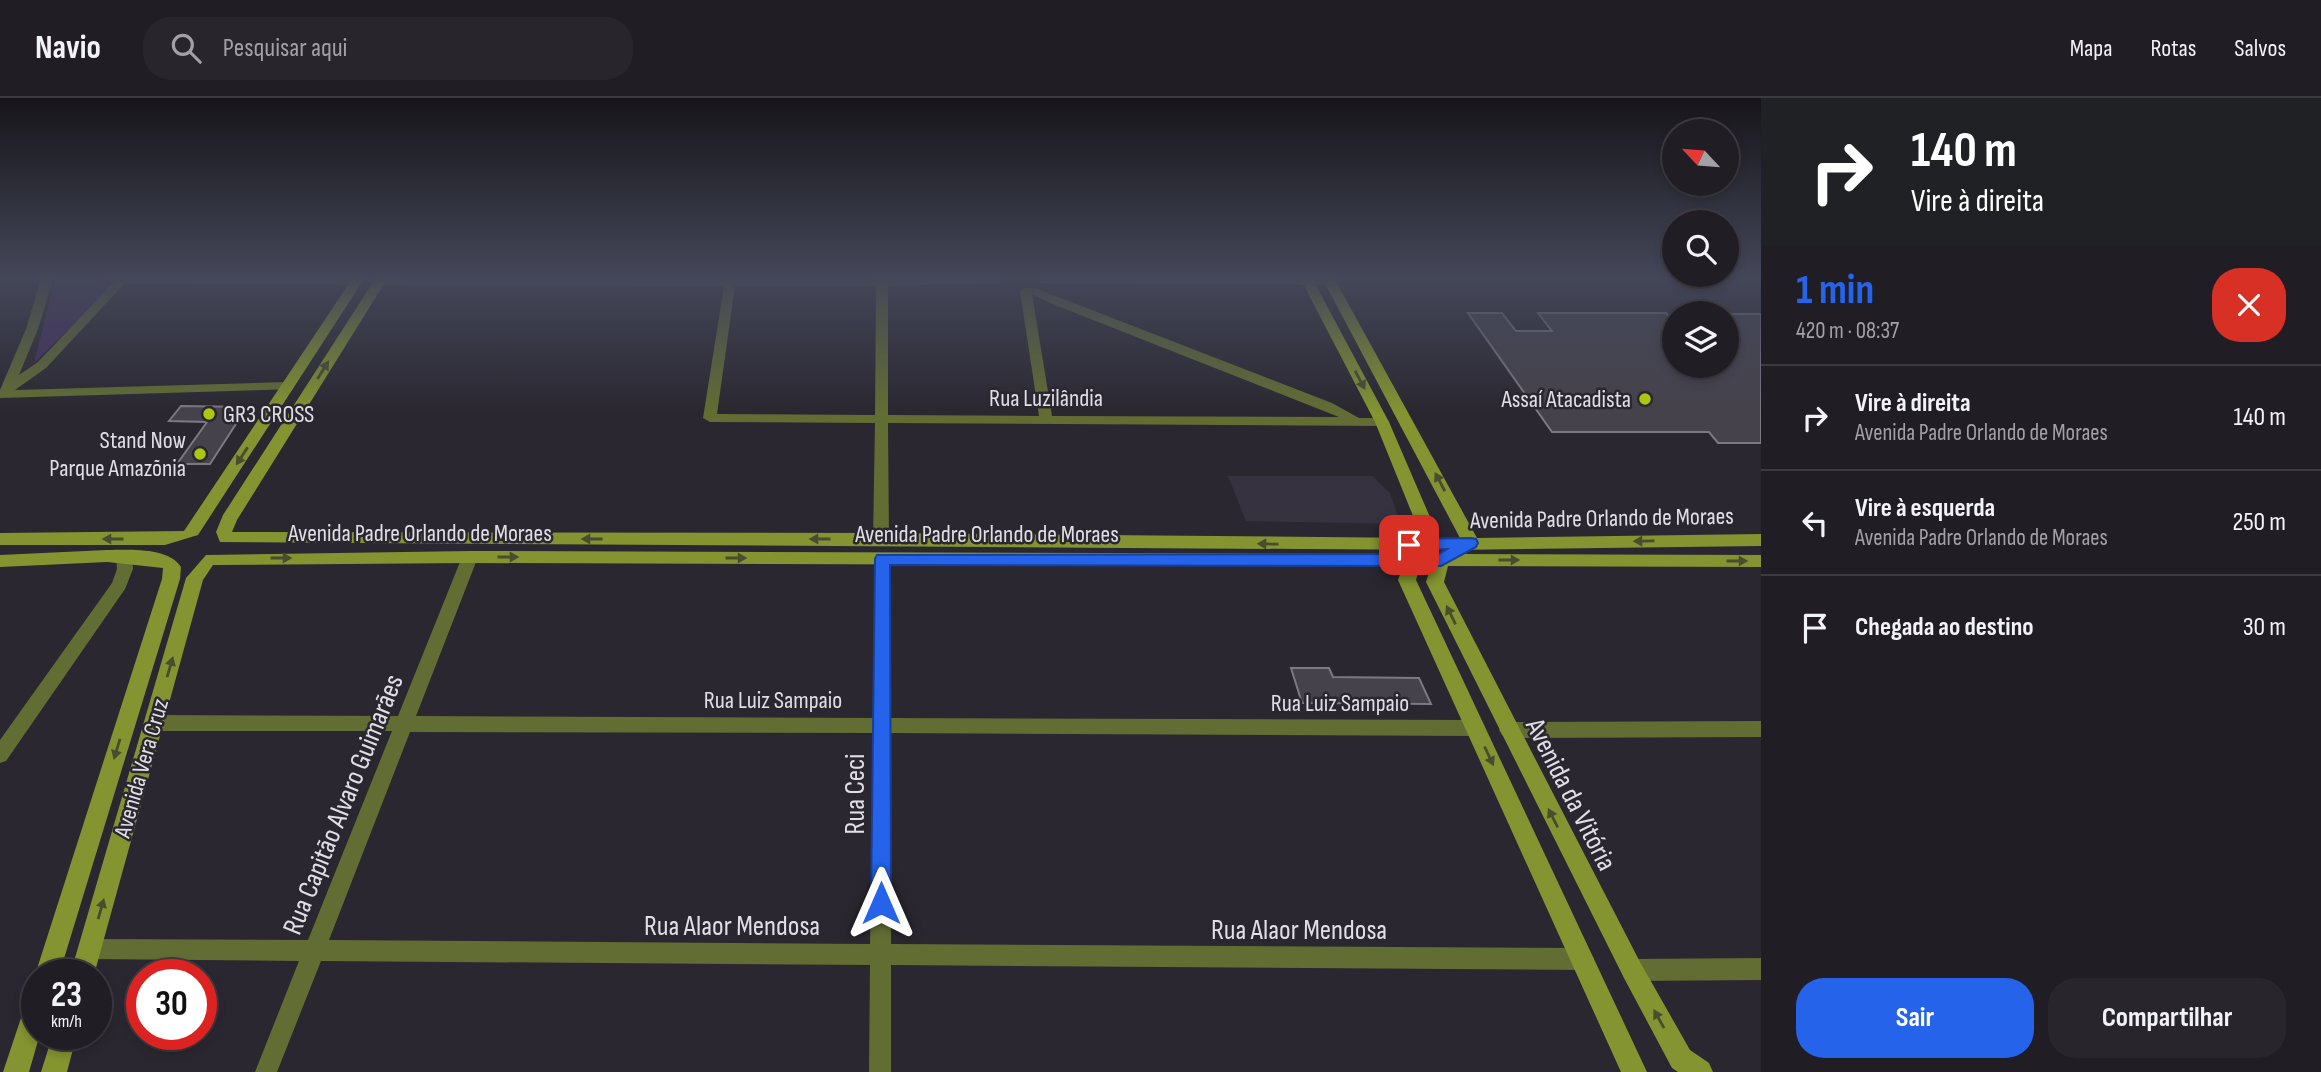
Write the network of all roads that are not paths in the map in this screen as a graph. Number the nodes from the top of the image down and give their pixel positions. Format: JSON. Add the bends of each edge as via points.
{"nodes":[{"id":1,"x":34,"y":321,"type":"edge"},
{"id":2,"x":83,"y":321,"type":"edge"},
{"id":3,"x":331,"y":321,"type":"edge"},
{"id":4,"x":354,"y":321,"type":"edge"},
{"id":5,"x":724,"y":321,"type":"edge"},
{"id":6,"x":881,"y":321,"type":"edge"},
{"id":7,"x":1035,"y":321,"type":"edge"},
{"id":8,"x":1107,"y":321,"type":"edge"},
{"id":9,"x":1329,"y":321,"type":"edge"},
{"id":10,"x":1352,"y":321,"type":"edge"},
{"id":11,"x":288,"y":386,"type":"junction"},
{"id":12,"x":4,"y":393,"type":"edge"},
{"id":13,"x":880,"y":420,"type":"junction"},
{"id":14,"x":1046,"y":421,"type":"junction"},
{"id":15,"x":1359,"y":422,"type":"junction"},
{"id":16,"x":1382,"y":422,"type":"junction"},
{"id":17,"x":187,"y":533,"type":"junction"},
{"id":18,"x":225,"y":535,"type":"junction"},
{"id":19,"x":0,"y":539,"type":"edge"},
{"id":20,"x":1761,"y":540,"type":"edge"},
{"id":21,"x":1471,"y":543,"type":"junction"},
{"id":22,"x":882,"y":549,"type":"junction"},
{"id":23,"x":1437,"y":552,"type":"junction"},
{"id":24,"x":124,"y":557,"type":"junction"},
{"id":25,"x":470,"y":557,"type":"junction"},
{"id":26,"x":1414,"y":560,"type":"junction"},
{"id":27,"x":0,"y":561,"type":"edge"},
{"id":28,"x":209,"y":561,"type":"junction"},
{"id":29,"x":1761,"y":561,"type":"edge"},
{"id":30,"x":168,"y":565,"type":"junction"},
{"id":31,"x":154,"y":723,"type":"junction"},
{"id":32,"x":404,"y":723,"type":"junction"},
{"id":33,"x":882,"y":725,"type":"junction"},
{"id":34,"x":1476,"y":728,"type":"junction"},
{"id":35,"x":1761,"y":729,"type":"edge"},
{"id":36,"x":1508,"y":730,"type":"junction"},
{"id":37,"x":0,"y":755,"type":"edge"},
{"id":38,"x":89,"y":949,"type":"junction"},
{"id":39,"x":315,"y":950,"type":"junction"},
{"id":40,"x":881,"y":954,"type":"junction"},
{"id":41,"x":52,"y":959,"type":"edge"},
{"id":42,"x":86,"y":959,"type":"edge"},
{"id":43,"x":1583,"y":959,"type":"junction"},
{"id":44,"x":1761,"y":969,"type":"edge"},
{"id":45,"x":1632,"y":970,"type":"junction"},
{"id":46,"x":23,"y":1050,"type":"edge"},
{"id":47,"x":60,"y":1050,"type":"edge"},
{"id":48,"x":16,"y":1072,"type":"edge"},
{"id":49,"x":54,"y":1072,"type":"edge"},
{"id":50,"x":266,"y":1072,"type":"edge"},
{"id":51,"x":880,"y":1072,"type":"edge"},
{"id":52,"x":1634,"y":1072,"type":"edge"},
{"id":53,"x":1700,"y":1072,"type":"edge"}],
"edges":[{"from":1,"to":12,"type":"street"},
{"from":2,"to":12,"type":"street","via":[[42,365]]},
{"from":3,"to":11,"type":"main road","name":"Avenida Vera Cruz"},
{"from":18,"to":4,"type":"main road","name":"Avenida Vera Cruz","one_way":true,"via":[[229,519]]},
{"from":5,"to":13,"type":"street","name":"Rua Luzilândia","via":[[710,418]]},
{"from":6,"to":13,"type":"street","name":"Rua Ceci"},
{"from":7,"to":14,"type":"street"},
{"from":8,"to":15,"type":"street"},
{"from":9,"to":16,"type":"main road","one_way":true},
{"from":21,"to":10,"type":"main road","one_way":true},
{"from":11,"to":12,"type":"street"},
{"from":11,"to":17,"type":"main road","name":"Avenida Vera Cruz","one_way":true},
{"from":13,"to":14,"type":"street","name":"Rua Luzilândia"},
{"from":13,"to":22,"type":"street","name":"Rua Ceci"},
{"from":14,"to":15,"type":"street","name":"Rua Luzilândia"},
{"from":15,"to":16,"type":"street","name":"Rua Luzilândia"},
{"from":16,"to":23,"type":"main road"},
{"from":17,"to":18,"type":"main road","name":"Avenida Padre Orlando de Moraes","via":[[212,528]]},
{"from":17,"to":19,"type":"main road","one_way":true,"via":[[165,539]]},
{"from":17,"to":30,"type":"main road","name":"Avenida Vera Cruz","via":[[165,552]]},
{"from":22,"to":18,"type":"main road","name":"Avenida Padre Orlando de Moraes","one_way":true},
{"from":18,"to":28,"type":"main road","name":"Avenida Vera Cruz","via":[[222,551]]},
{"from":20,"to":21,"type":"main road","name":"Avenida Padre Orlando de Moraes","one_way":true},
{"from":21,"to":23,"type":"main road"},
{"from":23,"to":22,"type":"main road","name":"Avenida Padre Orlando de Moraes","one_way":true},
{"from":25,"to":22,"type":"main road","name":"Avenida Padre Orlando de Moraes","one_way":true},
{"from":22,"to":26,"type":"main road","name":"Avenida Padre Orlando de Moraes"},
{"from":22,"to":33,"type":"street","name":"Rua Ceci"},
{"from":23,"to":26,"type":"main road","name":"Avenida Padre Orlando de Moraes"},
{"from":23,"to":29,"type":"main road","name":"Avenida Padre Orlando de Moraes","one_way":true},
{"from":36,"to":23,"type":"main road","name":"Avenida da Vitória","one_way":true,"via":[[1435,582]]},
{"from":24,"to":27,"type":"main road"},
{"from":24,"to":30,"type":"main road","via":[[150,557]]},
{"from":24,"to":37,"type":"street","via":[[119,584]]},
{"from":28,"to":25,"type":"main road","name":"Avenida Padre Orlando de Moraes","one_way":true},
{"from":25,"to":32,"type":"street","name":"Rua Capitão Alvaro Guimarães"},
{"from":26,"to":34,"type":"main road","via":[[1407,580]]},
{"from":28,"to":30,"type":"main road","name":"Avenida Padre Orlando de Moraes","via":[[187,568]]},
{"from":31,"to":28,"type":"main road","name":"Avenida Vera Cruz","one_way":true,"via":[[195,578]]},
{"from":30,"to":41,"type":"main road","name":"Avenida Vera Cruz","one_way":true,"via":[[171,579]]},
{"from":31,"to":32,"type":"street","name":"Rua Luiz Sampaio"},
{"from":38,"to":31,"type":"main road","name":"Avenida Vera Cruz","one_way":true},
{"from":32,"to":33,"type":"street","name":"Rua Luiz Sampaio"},
{"from":32,"to":39,"type":"street","name":"Rua Capitão Alvaro Guimarães"},
{"from":33,"to":34,"type":"street","name":"Rua Luiz Sampaio"},
{"from":33,"to":40,"type":"street","name":"Rua Ceci"},
{"from":34,"to":43,"type":"main road","one_way":true},
{"from":35,"to":36,"type":"street"},
{"from":45,"to":36,"type":"main road","name":"Avenida da Vitória","one_way":true},
{"from":38,"to":39,"type":"street","name":"Rua Alaor Mendosa"},
{"from":38,"to":42,"type":"main road","name":"Avenida Vera Cruz"},
{"from":39,"to":40,"type":"street","name":"Rua Alaor Mendosa"},
{"from":39,"to":50,"type":"street","name":"Rua Capitão Alvaro Guimarães"},
{"from":40,"to":43,"type":"street","name":"Rua Alaor Mendosa"},
{"from":40,"to":51,"type":"street","name":"Rua Ceci"},
{"from":43,"to":52,"type":"main road"},
{"from":44,"to":45,"type":"street"},
{"from":53,"to":45,"type":"main road","name":"Avenida da Vitória","one_way":true,"via":[[1681,1059]]},
{"from":46,"to":48,"type":"main road"},
{"from":47,"to":49,"type":"main road"}]}
